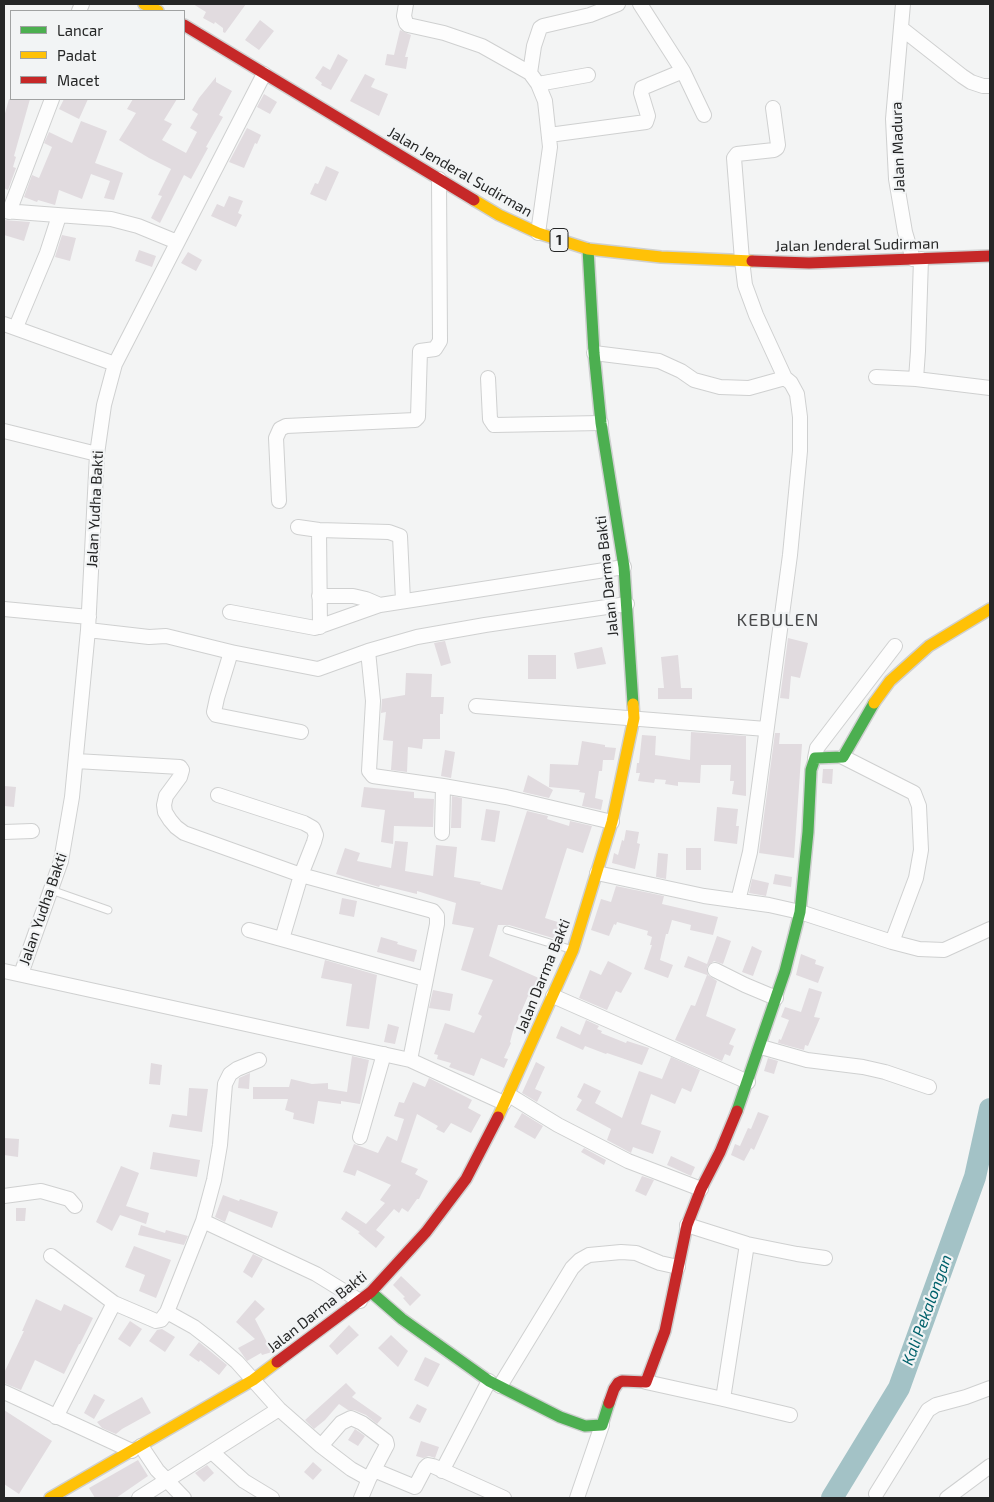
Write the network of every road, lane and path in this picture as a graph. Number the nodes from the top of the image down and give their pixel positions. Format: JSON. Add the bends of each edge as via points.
{"nodes":[{"id":1,"x":144,"y":4,"type":"edge"},
{"id":2,"x":406,"y":4,"type":"edge"},
{"id":3,"x":618,"y":4,"type":"edge"},
{"id":4,"x":640,"y":4,"type":"edge"},
{"id":5,"x":903,"y":4,"type":"edge"},
{"id":6,"x":156,"y":10,"type":"edge"},
{"id":7,"x":185,"y":27,"type":"edge"},
{"id":8,"x":901,"y":28,"type":"junction"},
{"id":9,"x":683,"y":71,"type":"junction"},
{"id":10,"x":264,"y":74,"type":"junction"},
{"id":11,"x":588,"y":75,"type":"dead end"},
{"id":12,"x":534,"y":78,"type":"junction"},
{"id":13,"x":990,"y":86,"type":"edge"},
{"id":14,"x":52,"y":100,"type":"edge"},
{"id":15,"x":773,"y":108,"type":"dead end"},
{"id":16,"x":704,"y":115,"type":"dead end"},
{"id":17,"x":549,"y":135,"type":"junction"},
{"id":18,"x":439,"y":179,"type":"junction"},
{"id":19,"x":6,"y":212,"type":"edge"},
{"id":20,"x":59,"y":216,"type":"junction"},
{"id":21,"x":538,"y":233,"type":"junction"},
{"id":22,"x":178,"y":242,"type":"junction"},
{"id":23,"x":588,"y":249,"type":"junction"},
{"id":24,"x":990,"y":256,"type":"edge"},
{"id":25,"x":917,"y":259,"type":"junction"},
{"id":26,"x":742,"y":260,"type":"junction"},
{"id":27,"x":10,"y":326,"type":"edge"},
{"id":28,"x":594,"y":352,"type":"junction"},
{"id":29,"x":115,"y":364,"type":"junction"},
{"id":30,"x":876,"y":377,"type":"dead end"},
{"id":31,"x":488,"y":378,"type":"dead end"},
{"id":32,"x":785,"y":378,"type":"junction"},
{"id":33,"x":916,"y":379,"type":"junction"},
{"id":34,"x":990,"y":388,"type":"edge"},
{"id":35,"x":601,"y":423,"type":"junction"},
{"id":36,"x":4,"y":431,"type":"edge"},
{"id":37,"x":97,"y":454,"type":"junction"},
{"id":38,"x":279,"y":502,"type":"dead end"},
{"id":39,"x":298,"y":527,"type":"dead end"},
{"id":40,"x":319,"y":530,"type":"junction"},
{"id":41,"x":624,"y":567,"type":"junction"},
{"id":42,"x":319,"y":596,"type":"junction"},
{"id":43,"x":403,"y":601,"type":"junction"},
{"id":44,"x":627,"y":604,"type":"junction"},
{"id":45,"x":380,"y":605,"type":"junction"},
{"id":46,"x":4,"y":609,"type":"edge"},
{"id":47,"x":990,"y":609,"type":"edge"},
{"id":48,"x":230,"y":612,"type":"dead end"},
{"id":49,"x":88,"y":623,"type":"junction"},
{"id":50,"x":320,"y":627,"type":"junction"},
{"id":51,"x":895,"y":646,"type":"dead end"},
{"id":52,"x":368,"y":651,"type":"junction"},
{"id":53,"x":231,"y":652,"type":"junction"},
{"id":54,"x":476,"y":706,"type":"dead end"},
{"id":55,"x":634,"y":718,"type":"junction"},
{"id":56,"x":766,"y":728,"type":"junction"},
{"id":57,"x":301,"y":732,"type":"dead end"},
{"id":58,"x":843,"y":757,"type":"junction"},
{"id":59,"x":815,"y":758,"type":"junction"},
{"id":60,"x":76,"y":761,"type":"junction"},
{"id":61,"x":443,"y":786,"type":"junction"},
{"id":62,"x":218,"y":795,"type":"dead end"},
{"id":63,"x":612,"y":822,"type":"junction"},
{"id":64,"x":32,"y":830,"type":"dead end"},
{"id":65,"x":4,"y":832,"type":"edge"},
{"id":66,"x":442,"y":834,"type":"dead end"},
{"id":67,"x":301,"y":874,"type":"junction"},
{"id":68,"x":597,"y":874,"type":"junction"},
{"id":69,"x":51,"y":890,"type":"junction"},
{"id":70,"x":738,"y":902,"type":"junction"},
{"id":71,"x":108,"y":910,"type":"dead end"},
{"id":72,"x":800,"y":912,"type":"junction"},
{"id":73,"x":990,"y":929,"type":"edge"},
{"id":74,"x":249,"y":930,"type":"dead end"},
{"id":75,"x":507,"y":930,"type":"dead end"},
{"id":76,"x":282,"y":939,"type":"junction"},
{"id":77,"x":892,"y":942,"type":"junction"},
{"id":78,"x":573,"y":950,"type":"junction"},
{"id":79,"x":715,"y":970,"type":"dead end"},
{"id":80,"x":4,"y":971,"type":"edge"},
{"id":81,"x":21,"y":974,"type":"junction"},
{"id":82,"x":425,"y":980,"type":"junction"},
{"id":83,"x":553,"y":996,"type":"junction"},
{"id":84,"x":776,"y":998,"type":"junction"},
{"id":85,"x":761,"y":1047,"type":"junction"},
{"id":86,"x":384,"y":1054,"type":"junction"},
{"id":87,"x":259,"y":1060,"type":"dead end"},
{"id":88,"x":410,"y":1060,"type":"junction"},
{"id":89,"x":748,"y":1082,"type":"junction"},
{"id":90,"x":929,"y":1087,"type":"dead end"},
{"id":91,"x":507,"y":1099,"type":"junction"},
{"id":92,"x":360,"y":1137,"type":"dead end"},
{"id":93,"x":701,"y":1189,"type":"junction"},
{"id":94,"x":4,"y":1196,"type":"edge"},
{"id":95,"x":75,"y":1206,"type":"dead end"},
{"id":96,"x":203,"y":1222,"type":"junction"},
{"id":97,"x":687,"y":1225,"type":"junction"},
{"id":98,"x":747,"y":1244,"type":"junction"},
{"id":99,"x":51,"y":1256,"type":"dead end"},
{"id":100,"x":824,"y":1258,"type":"dead end"},
{"id":101,"x":678,"y":1267,"type":"junction"},
{"id":102,"x":365,"y":1297,"type":"junction"},
{"id":103,"x":114,"y":1303,"type":"junction"},
{"id":104,"x":167,"y":1312,"type":"junction"},
{"id":105,"x":646,"y":1382,"type":"junction"},
{"id":106,"x":494,"y":1383,"type":"junction"},
{"id":107,"x":990,"y":1388,"type":"edge"},
{"id":108,"x":261,"y":1389,"type":"junction"},
{"id":109,"x":4,"y":1392,"type":"edge"},
{"id":110,"x":723,"y":1399,"type":"junction"},
{"id":111,"x":279,"y":1408,"type":"junction"},
{"id":112,"x":790,"y":1416,"type":"dead end"},
{"id":113,"x":56,"y":1417,"type":"junction"},
{"id":114,"x":602,"y":1425,"type":"junction"},
{"id":115,"x":321,"y":1446,"type":"junction"},
{"id":116,"x":136,"y":1448,"type":"junction"},
{"id":117,"x":212,"y":1452,"type":"junction"},
{"id":118,"x":990,"y":1466,"type":"edge"},
{"id":119,"x":442,"y":1471,"type":"junction"},
{"id":120,"x":371,"y":1474,"type":"junction"},
{"id":121,"x":167,"y":1481,"type":"junction"},
{"id":122,"x":413,"y":1493,"type":"edge"},
{"id":123,"x":876,"y":1494,"type":"dead end"},
{"id":124,"x":50,"y":1498,"type":"edge"},
{"id":125,"x":139,"y":1498,"type":"edge"},
{"id":126,"x":184,"y":1498,"type":"edge"},
{"id":127,"x":272,"y":1498,"type":"edge"},
{"id":128,"x":361,"y":1498,"type":"edge"},
{"id":129,"x":504,"y":1498,"type":"edge"},
{"id":130,"x":577,"y":1498,"type":"edge"},
{"id":131,"x":947,"y":1498,"type":"edge"}],
"edges":[{"from":1,"to":6,"type":"main road"},
{"from":2,"to":12,"type":"street","via":[[406,23],[482,46]]},
{"from":3,"to":12,"type":"street","via":[[590,16],[540,28],[534,46]]},
{"from":4,"to":9,"type":"street"},
{"from":5,"to":8,"type":"street","name":"Jalan Madura"},
{"from":7,"to":10,"type":"main road","name":"Jalan Jenderal Sudirman","number":"1"},
{"from":8,"to":13,"type":"street","via":[[971,82]]},
{"from":8,"to":25,"type":"street","name":"Jalan Madura","via":[[893,118],[896,179],[905,232]]},
{"from":9,"to":16,"type":"street"},
{"from":9,"to":17,"type":"street","via":[[642,88],[648,116],[646,122]]},
{"from":10,"to":18,"type":"main road","name":"Jalan Jenderal Sudirman","number":"1"},
{"from":10,"to":22,"type":"street","name":"Jalan Yudha Bakti"},
{"from":11,"to":12,"type":"street"},
{"from":12,"to":17,"type":"street","via":[[545,101]]},
{"from":14,"to":19,"type":"street"},
{"from":15,"to":26,"type":"street","via":[[777,148],[737,154],[734,158]]},
{"from":17,"to":21,"type":"street"},
{"from":18,"to":21,"type":"main road","name":"Jalan Jenderal Sudirman","number":"1","via":[[499,215]]},
{"from":18,"to":38,"type":"street","via":[[440,341],[435,349],[420,352],[418,417],[415,420],[286,426],[280,429],[276,438]]},
{"from":19,"to":20,"type":"street"},
{"from":20,"to":22,"type":"street","via":[[111,219]]},
{"from":20,"to":27,"type":"street","via":[[47,253]]},
{"from":21,"to":23,"type":"main road","name":"Jalan Jenderal Sudirman","number":"1"},
{"from":22,"to":29,"type":"street","name":"Jalan Yudha Bakti"},
{"from":23,"to":26,"type":"main road","name":"Jalan Jenderal Sudirman","number":"1","via":[[661,257]]},
{"from":23,"to":28,"type":"main road","name":"Jalan Darma Bakti"},
{"from":24,"to":25,"type":"main road","name":"Jalan Jenderal Sudirman","number":"1"},
{"from":25,"to":26,"type":"main road","name":"Jalan Jenderal Sudirman","number":"1","via":[[809,263]]},
{"from":25,"to":33,"type":"street","name":"Jalan Madura"},
{"from":26,"to":32,"type":"street","via":[[746,290]]},
{"from":27,"to":29,"type":"street"},
{"from":28,"to":32,"type":"street","via":[[659,360],[694,380],[720,387],[749,388]]},
{"from":28,"to":35,"type":"main road","name":"Jalan Darma Bakti"},
{"from":29,"to":37,"type":"street","name":"Jalan Yudha Bakti","via":[[104,405]]},
{"from":30,"to":33,"type":"street"},
{"from":31,"to":35,"type":"street","via":[[490,419],[494,425]]},
{"from":32,"to":56,"type":"street","via":[[793,387],[799,406],[800,451],[790,555]]},
{"from":33,"to":34,"type":"street"},
{"from":35,"to":41,"type":"main road","name":"Jalan Darma Bakti"},
{"from":36,"to":37,"type":"street"},
{"from":37,"to":49,"type":"street","name":"Jalan Yudha Bakti"},
{"from":39,"to":40,"type":"street"},
{"from":40,"to":42,"type":"street"},
{"from":40,"to":43,"type":"street","via":[[389,532],[400,536]]},
{"from":41,"to":43,"type":"street"},
{"from":41,"to":44,"type":"main road","name":"Jalan Darma Bakti"},
{"from":42,"to":45,"type":"street","via":[[353,596]]},
{"from":42,"to":50,"type":"street"},
{"from":43,"to":45,"type":"street"},
{"from":44,"to":52,"type":"street","via":[[437,633]]},
{"from":44,"to":55,"type":"main road","name":"Jalan Darma Bakti"},
{"from":45,"to":50,"type":"street"},
{"from":46,"to":49,"type":"street"},
{"from":47,"to":58,"type":"main road","via":[[929,646],[890,681],[867,713]]},
{"from":48,"to":50,"type":"street"},
{"from":49,"to":53,"type":"street","via":[[149,637],[166,636]]},
{"from":49,"to":60,"type":"street","name":"Jalan Yudha Bakti"},
{"from":51,"to":59,"type":"street","via":[[817,748]]},
{"from":52,"to":53,"type":"street","via":[[318,669]]},
{"from":52,"to":61,"type":"street","via":[[373,701],[369,773],[376,777]]},
{"from":53,"to":57,"type":"street","via":[[217,698],[216,715]]},
{"from":54,"to":55,"type":"street"},
{"from":55,"to":56,"type":"street"},
{"from":55,"to":63,"type":"main road","name":"Jalan Darma Bakti"},
{"from":56,"to":70,"type":"street","via":[[750,852]]},
{"from":58,"to":59,"type":"main road"},
{"from":58,"to":77,"type":"street","via":[[914,793],[919,806],[921,850],[916,878]]},
{"from":59,"to":72,"type":"main road","via":[[811,770]]},
{"from":60,"to":67,"type":"street","via":[[180,767],[180,777],[166,796],[164,805],[176,827],[184,833]]},
{"from":60,"to":69,"type":"street","name":"Jalan Yudha Bakti","via":[[61,861]]},
{"from":61,"to":63,"type":"street"},
{"from":61,"to":66,"type":"street"},
{"from":62,"to":67,"type":"street","via":[[313,828],[316,834],[314,842]]},
{"from":63,"to":68,"type":"main road","name":"Jalan Darma Bakti"},
{"from":64,"to":65,"type":"street"},
{"from":67,"to":76,"type":"street"},
{"from":67,"to":82,"type":"street","via":[[433,911],[437,924]]},
{"from":68,"to":70,"type":"street"},
{"from":68,"to":78,"type":"main road","name":"Jalan Darma Bakti"},
{"from":69,"to":71,"type":"lane"},
{"from":69,"to":81,"type":"street","name":"Jalan Yudha Bakti"},
{"from":70,"to":72,"type":"street"},
{"from":72,"to":77,"type":"street"},
{"from":72,"to":84,"type":"main road"},
{"from":73,"to":77,"type":"street","via":[[944,950],[919,949]]},
{"from":74,"to":76,"type":"street"},
{"from":75,"to":78,"type":"lane"},
{"from":76,"to":82,"type":"street"},
{"from":78,"to":83,"type":"main road","name":"Jalan Darma Bakti"},
{"from":79,"to":84,"type":"street"},
{"from":80,"to":81,"type":"street"},
{"from":81,"to":86,"type":"street"},
{"from":82,"to":88,"type":"street"},
{"from":83,"to":89,"type":"street"},
{"from":83,"to":91,"type":"main road","name":"Jalan Darma Bakti"},
{"from":84,"to":85,"type":"main road"},
{"from":85,"to":89,"type":"main road"},
{"from":85,"to":90,"type":"street","via":[[807,1060],[884,1072]]},
{"from":86,"to":88,"type":"street"},
{"from":86,"to":92,"type":"street"},
{"from":87,"to":96,"type":"street","via":[[230,1074],[226,1084],[220,1145]]},
{"from":88,"to":91,"type":"street"},
{"from":89,"to":93,"type":"main road","via":[[720,1152]]},
{"from":91,"to":93,"type":"street","via":[[628,1161]]},
{"from":91,"to":102,"type":"main road","name":"Jalan Darma Bakti","via":[[466,1179],[426,1232]]},
{"from":93,"to":97,"type":"main road"},
{"from":94,"to":95,"type":"street","via":[[42,1190],[70,1199]]},
{"from":96,"to":102,"type":"street"},
{"from":96,"to":104,"type":"street"},
{"from":97,"to":98,"type":"street"},
{"from":97,"to":101,"type":"main road"},
{"from":98,"to":100,"type":"street"},
{"from":98,"to":110,"type":"street"},
{"from":99,"to":103,"type":"street"},
{"from":101,"to":105,"type":"main road","via":[[665,1331]]},
{"from":101,"to":106,"type":"street","via":[[636,1253],[589,1255],[580,1260]]},
{"from":102,"to":106,"type":"main road"},
{"from":102,"to":108,"type":"main road","name":"Jalan Darma Bakti"},
{"from":103,"to":104,"type":"street","via":[[156,1321]]},
{"from":103,"to":113,"type":"street"},
{"from":104,"to":108,"type":"street","via":[[194,1327],[238,1362]]},
{"from":105,"to":110,"type":"street"},
{"from":105,"to":114,"type":"main road","via":[[618,1383]]},
{"from":106,"to":114,"type":"main road","via":[[573,1423]]},
{"from":106,"to":119,"type":"street"},
{"from":107,"to":123,"type":"street","via":[[936,1404],[928,1410]]},
{"from":108,"to":111,"type":"street"},
{"from":108,"to":116,"type":"main road","name":"Jalan Darma Bakti"},
{"from":109,"to":113,"type":"street"},
{"from":110,"to":112,"type":"street"},
{"from":111,"to":115,"type":"street"},
{"from":111,"to":117,"type":"street"},
{"from":113,"to":116,"type":"street"},
{"from":114,"to":130,"type":"street"},
{"from":115,"to":120,"type":"street","via":[[351,1469]]},
{"from":115,"to":120,"type":"street","via":[[341,1424],[351,1418],[356,1420],[387,1443]]},
{"from":116,"to":121,"type":"street"},
{"from":116,"to":124,"type":"main road","name":"Jalan Darma Bakti"},
{"from":117,"to":121,"type":"street"},
{"from":117,"to":127,"type":"street","via":[[244,1481]]},
{"from":118,"to":131,"type":"street"},
{"from":119,"to":122,"type":"street","via":[[428,1465]]},
{"from":119,"to":129,"type":"street"},
{"from":120,"to":122,"type":"street"},
{"from":120,"to":128,"type":"street"},
{"from":121,"to":125,"type":"street"},
{"from":121,"to":126,"type":"street"}]}
